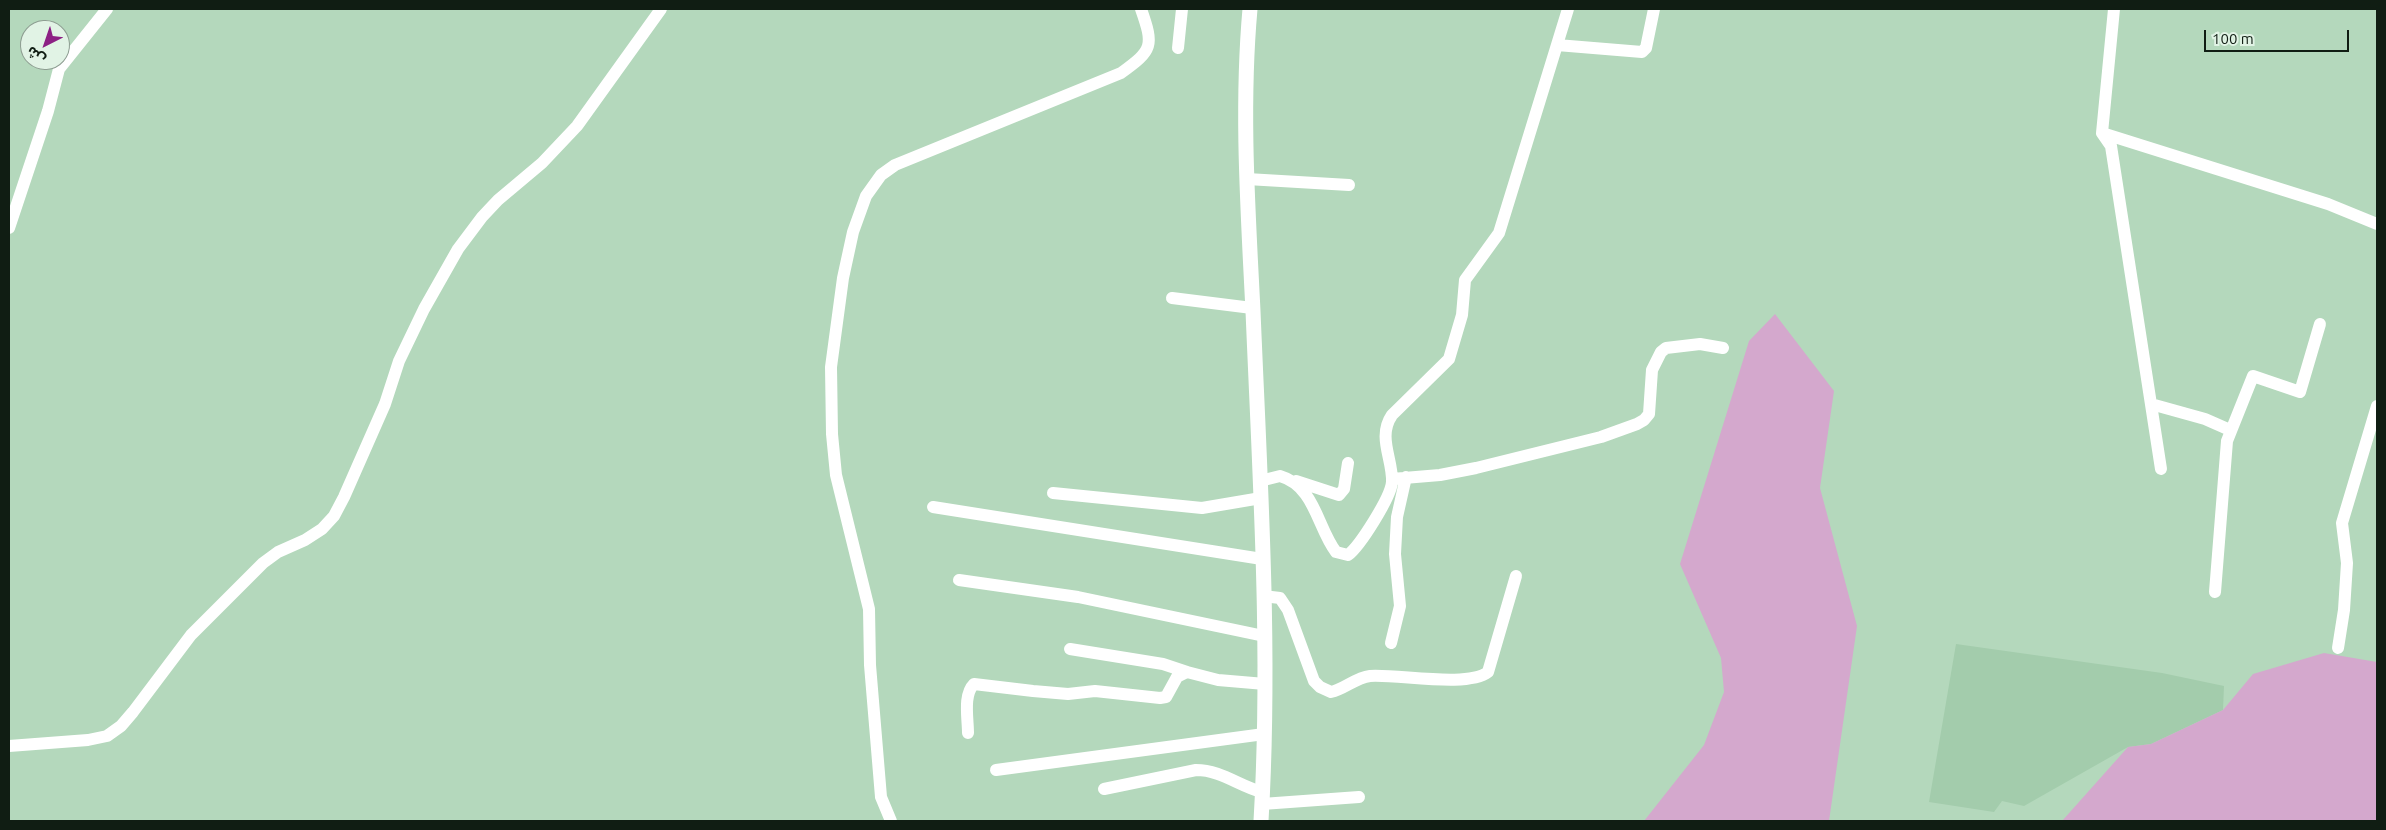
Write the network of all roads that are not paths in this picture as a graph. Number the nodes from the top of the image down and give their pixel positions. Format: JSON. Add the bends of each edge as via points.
{"nodes":[{"id":1,"x":106,"y":9,"type":"edge"},
{"id":2,"x":661,"y":9,"type":"edge"},
{"id":3,"x":1141,"y":9,"type":"edge"},
{"id":4,"x":1182,"y":9,"type":"edge"},
{"id":5,"x":1250,"y":9,"type":"edge"},
{"id":6,"x":1568,"y":9,"type":"edge"},
{"id":7,"x":1654,"y":9,"type":"edge"},
{"id":8,"x":2114,"y":9,"type":"edge"},
{"id":9,"x":1557,"y":45,"type":"junction"},
{"id":10,"x":1178,"y":48,"type":"dead end"},
{"id":11,"x":2102,"y":132,"type":"junction"},
{"id":12,"x":1247,"y":179,"type":"junction"},
{"id":13,"x":1349,"y":186,"type":"dead end"},
{"id":14,"x":2377,"y":224,"type":"edge"},
{"id":15,"x":9,"y":228,"type":"edge"},
{"id":16,"x":1172,"y":298,"type":"dead end"},
{"id":17,"x":1252,"y":308,"type":"junction"},
{"id":18,"x":2320,"y":324,"type":"dead end"},
{"id":19,"x":1723,"y":348,"type":"dead end"},
{"id":20,"x":2151,"y":404,"type":"junction"},
{"id":21,"x":2377,"y":406,"type":"edge"},
{"id":22,"x":2230,"y":430,"type":"junction"},
{"id":23,"x":1348,"y":463,"type":"dead end"},
{"id":24,"x":2161,"y":469,"type":"dead end"},
{"id":25,"x":1406,"y":477,"type":"junction"},
{"id":26,"x":1289,"y":478,"type":"junction"},
{"id":27,"x":1392,"y":479,"type":"junction"},
{"id":28,"x":1260,"y":481,"type":"junction"},
{"id":29,"x":1052,"y":493,"type":"dead end"},
{"id":30,"x":1261,"y":498,"type":"junction"},
{"id":31,"x":933,"y":507,"type":"dead end"},
{"id":32,"x":1262,"y":559,"type":"junction"},
{"id":33,"x":1516,"y":576,"type":"dead end"},
{"id":34,"x":959,"y":580,"type":"dead end"},
{"id":35,"x":2215,"y":592,"type":"dead end"},
{"id":36,"x":1263,"y":596,"type":"junction"},
{"id":37,"x":1264,"y":636,"type":"junction"},
{"id":38,"x":1390,"y":643,"type":"dead end"},
{"id":39,"x":2338,"y":648,"type":"dead end"},
{"id":40,"x":1070,"y":649,"type":"dead end"},
{"id":41,"x":1187,"y":672,"type":"junction"},
{"id":42,"x":1266,"y":684,"type":"junction"},
{"id":43,"x":968,"y":733,"type":"dead end"},
{"id":44,"x":1264,"y":734,"type":"junction"},
{"id":45,"x":9,"y":746,"type":"edge"},
{"id":46,"x":996,"y":770,"type":"dead end"},
{"id":47,"x":1104,"y":790,"type":"dead end"},
{"id":48,"x":1359,"y":797,"type":"dead end"},
{"id":49,"x":1262,"y":798,"type":"junction"},
{"id":50,"x":891,"y":821,"type":"edge"},
{"id":51,"x":1261,"y":821,"type":"edge"}],
"edges":[{"from":1,"to":15,"type":"street","via":[[59,69]]},
{"from":2,"to":45,"type":"street","via":[[577,126],[542,163],[498,200],[458,249],[399,361],[386,404],[334,516],[322,529],[263,563],[191,635],[133,712],[107,736]]},
{"from":3,"to":50,"type":"street","via":[[1150,33],[1143,57],[1122,73],[895,165],[881,175],[866,196],[853,232],[831,367],[832,434],[836,475],[869,609],[870,665],[881,797]]},
{"from":4,"to":10,"type":"street"},
{"from":5,"to":12,"type":"main road"},
{"from":6,"to":9,"type":"street"},
{"from":7,"to":9,"type":"street","via":[[1646,48],[1642,52]]},
{"from":8,"to":11,"type":"street"},
{"from":9,"to":27,"type":"street","via":[[1499,233],[1465,280],[1462,314],[1449,359],[1386,424],[1386,452]]},
{"from":11,"to":14,"type":"street","via":[[2328,204]]},
{"from":11,"to":20,"type":"street","via":[[2111,146]]},
{"from":12,"to":13,"type":"street"},
{"from":12,"to":17,"type":"main road"},
{"from":16,"to":17,"type":"street"},
{"from":17,"to":28,"type":"main road"},
{"from":18,"to":22,"type":"street","via":[[2300,392],[2253,376]]},
{"from":19,"to":25,"type":"street","via":[[1700,344],[1666,348],[1656,358],[1652,370],[1649,414],[1637,424],[1601,437],[1476,468]]},
{"from":20,"to":22,"type":"street","via":[[2205,419]]},
{"from":20,"to":24,"type":"street"},
{"from":21,"to":39,"type":"street","via":[[2342,523],[2346,562]]},
{"from":22,"to":35,"type":"street"},
{"from":23,"to":26,"type":"street","via":[[1344,489],[1338,495]]},
{"from":25,"to":27,"type":"street"},
{"from":25,"to":38,"type":"street","via":[[1397,518],[1395,554],[1400,606]]},
{"from":26,"to":27,"type":"street","via":[[1308,497],[1330,545],[1341,554],[1356,549],[1365,536],[1392,486]]},
{"from":26,"to":28,"type":"street","via":[[1280,476]]},
{"from":28,"to":30,"type":"main road"},
{"from":29,"to":30,"type":"street","via":[[1202,508]]},
{"from":30,"to":32,"type":"main road"},
{"from":31,"to":32,"type":"street"},
{"from":32,"to":36,"type":"main road"},
{"from":33,"to":36,"type":"street","via":[[1488,672],[1482,676],[1455,679],[1368,676],[1331,692],[1314,681],[1288,610],[1280,598]]},
{"from":34,"to":37,"type":"street","via":[[1078,597]]},
{"from":36,"to":37,"type":"main road"},
{"from":37,"to":42,"type":"main road"},
{"from":40,"to":41,"type":"street","via":[[1163,664]]},
{"from":41,"to":42,"type":"street","via":[[1218,680]]},
{"from":41,"to":43,"type":"street","via":[[1177,677],[1166,697],[1160,698],[1095,691],[1068,694],[974,684],[968,696]]},
{"from":42,"to":44,"type":"main road"},
{"from":44,"to":46,"type":"street"},
{"from":44,"to":49,"type":"main road"},
{"from":47,"to":49,"type":"street","via":[[1209,770]]},
{"from":48,"to":49,"type":"street"},
{"from":49,"to":51,"type":"main road"}]}
